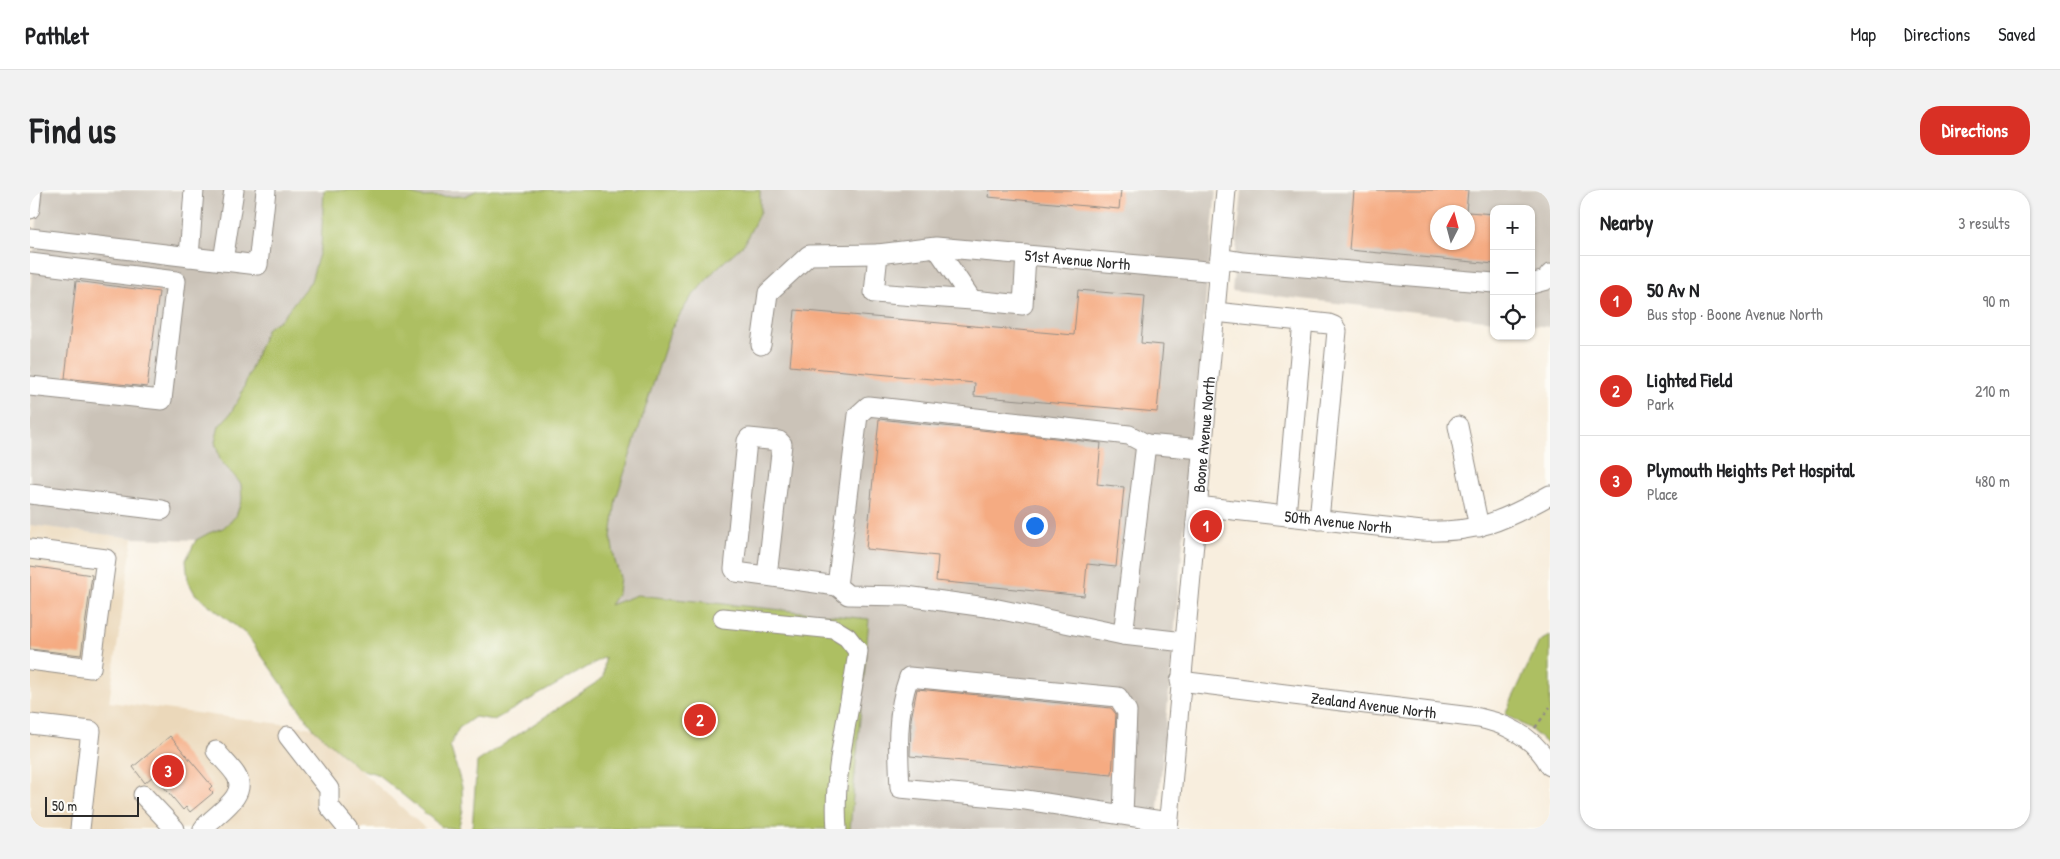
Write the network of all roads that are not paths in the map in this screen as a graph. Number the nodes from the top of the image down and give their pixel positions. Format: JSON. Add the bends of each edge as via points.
{"nodes":[{"id":1,"x":32,"y":190,"type":"edge"},
{"id":2,"x":194,"y":190,"type":"edge"},
{"id":3,"x":234,"y":190,"type":"edge"},
{"id":4,"x":266,"y":190,"type":"edge"},
{"id":5,"x":1226,"y":190,"type":"edge"},
{"id":6,"x":30,"y":210,"type":"edge"},
{"id":7,"x":30,"y":238,"type":"edge"},
{"id":8,"x":936,"y":247,"type":"junction"},
{"id":9,"x":878,"y":254,"type":"junction"},
{"id":10,"x":1026,"y":255,"type":"junction"},
{"id":11,"x":189,"y":257,"type":"junction"},
{"id":12,"x":223,"y":261,"type":"junction"},
{"id":13,"x":30,"y":263,"type":"edge"},
{"id":14,"x":1219,"y":265,"type":"junction"},
{"id":15,"x":1550,"y":274,"type":"edge"},
{"id":16,"x":1490,"y":283,"type":"edge"},
{"id":17,"x":1535,"y":283,"type":"edge"},
{"id":18,"x":972,"y":300,"type":"junction"},
{"id":19,"x":1215,"y":312,"type":"junction"},
{"id":20,"x":1303,"y":321,"type":"junction"},
{"id":21,"x":761,"y":345,"type":"dead end"},
{"id":22,"x":30,"y":386,"type":"edge"},
{"id":23,"x":1458,"y":426,"type":"dead end"},
{"id":24,"x":1146,"y":444,"type":"junction"},
{"id":25,"x":1202,"y":449,"type":"junction"},
{"id":26,"x":30,"y":494,"type":"edge"},
{"id":27,"x":1550,"y":495,"type":"edge"},
{"id":28,"x":1197,"y":506,"type":"junction"},
{"id":29,"x":162,"y":510,"type":"dead end"},
{"id":30,"x":1286,"y":516,"type":"junction"},
{"id":31,"x":1319,"y":520,"type":"junction"},
{"id":32,"x":1479,"y":527,"type":"junction"},
{"id":33,"x":30,"y":549,"type":"edge"},
{"id":34,"x":767,"y":576,"type":"junction"},
{"id":35,"x":837,"y":586,"type":"junction"},
{"id":36,"x":723,"y":618,"type":"dead end"},
{"id":37,"x":1123,"y":636,"type":"junction"},
{"id":38,"x":1184,"y":642,"type":"junction"},
{"id":39,"x":30,"y":660,"type":"edge"},
{"id":40,"x":1180,"y":681,"type":"junction"},
{"id":41,"x":30,"y":724,"type":"edge"},
{"id":42,"x":288,"y":736,"type":"dead end"},
{"id":43,"x":216,"y":751,"type":"dead end"},
{"id":44,"x":1550,"y":766,"type":"edge"},
{"id":45,"x":143,"y":795,"type":"dead end"},
{"id":46,"x":1123,"y":815,"type":"junction"},
{"id":47,"x":1168,"y":826,"type":"edge"},
{"id":48,"x":80,"y":829,"type":"edge"},
{"id":49,"x":175,"y":829,"type":"edge"},
{"id":50,"x":203,"y":829,"type":"edge"},
{"id":51,"x":348,"y":829,"type":"edge"},
{"id":52,"x":837,"y":829,"type":"edge"}],
"edges":[{"from":1,"to":6,"type":"street"},
{"from":2,"to":11,"type":"street"},
{"from":3,"to":12,"type":"street"},
{"from":4,"to":12,"type":"street","via":[[258,265]]},
{"from":5,"to":14,"type":"street","name":"Boone Avenue North"},
{"from":7,"to":11,"type":"street"},
{"from":8,"to":9,"type":"street","name":"51st Avenue North"},
{"from":8,"to":10,"type":"street","name":"51st Avenue North"},
{"from":8,"to":18,"type":"street"},
{"from":9,"to":18,"type":"street","via":[[874,293]]},
{"from":9,"to":21,"type":"street","name":"51st Avenue North","via":[[809,255],[768,293]]},
{"from":10,"to":14,"type":"street","name":"51st Avenue North"},
{"from":10,"to":18,"type":"street","via":[[1022,305]]},
{"from":11,"to":12,"type":"street"},
{"from":13,"to":22,"type":"street","via":[[176,281],[162,400]]},
{"from":14,"to":16,"type":"street","name":"51st Avenue North","via":[[1243,262]]},
{"from":14,"to":19,"type":"street","name":"Boone Avenue North"},
{"from":15,"to":17,"type":"street","via":[[1546,280]]},
{"from":19,"to":20,"type":"street"},
{"from":19,"to":25,"type":"street","name":"Boone Avenue North"},
{"from":20,"to":30,"type":"street"},
{"from":20,"to":31,"type":"street","via":[[1329,324],[1337,331]]},
{"from":23,"to":32,"type":"street"},
{"from":24,"to":25,"type":"street"},
{"from":24,"to":35,"type":"street","via":[[1129,435],[868,406],[858,416]]},
{"from":24,"to":37,"type":"street"},
{"from":25,"to":28,"type":"street","name":"Boone Avenue North"},
{"from":26,"to":29,"type":"street"},
{"from":27,"to":32,"type":"street","name":"50th Avenue North","via":[[1503,520]]},
{"from":28,"to":30,"type":"street","name":"50th Avenue North"},
{"from":28,"to":38,"type":"street","name":"Boone Avenue North"},
{"from":30,"to":31,"type":"street","name":"50th Avenue North"},
{"from":31,"to":32,"type":"street","name":"50th Avenue North","via":[[1422,532]]},
{"from":33,"to":39,"type":"street","via":[[106,559],[90,668]]},
{"from":34,"to":34,"type":"street","via":[[736,572],[734,569],[749,438],[782,444]]},
{"from":34,"to":35,"type":"street"},
{"from":35,"to":37,"type":"street","via":[[848,595],[906,596],[993,608]]},
{"from":36,"to":52,"type":"street","via":[[834,630],[847,637],[858,651],[840,758],[835,805]]},
{"from":37,"to":38,"type":"street"},
{"from":38,"to":40,"type":"street","name":"Boone Avenue North"},
{"from":40,"to":44,"type":"street","name":"Zealand Avenue North","via":[[1479,718],[1500,723],[1527,739]]},
{"from":40,"to":47,"type":"street","name":"Boone Avenue North"},
{"from":41,"to":48,"type":"street","via":[[91,731]]},
{"from":42,"to":51,"type":"street","via":[[329,789],[328,806]]},
{"from":43,"to":50,"type":"street","via":[[238,777],[238,785],[235,800]]},
{"from":45,"to":49,"type":"street"},
{"from":46,"to":46,"type":"street","via":[[1127,710],[1118,698],[909,677],[904,691],[897,746],[900,788],[1026,800]]},
{"from":46,"to":47,"type":"street"}]}
